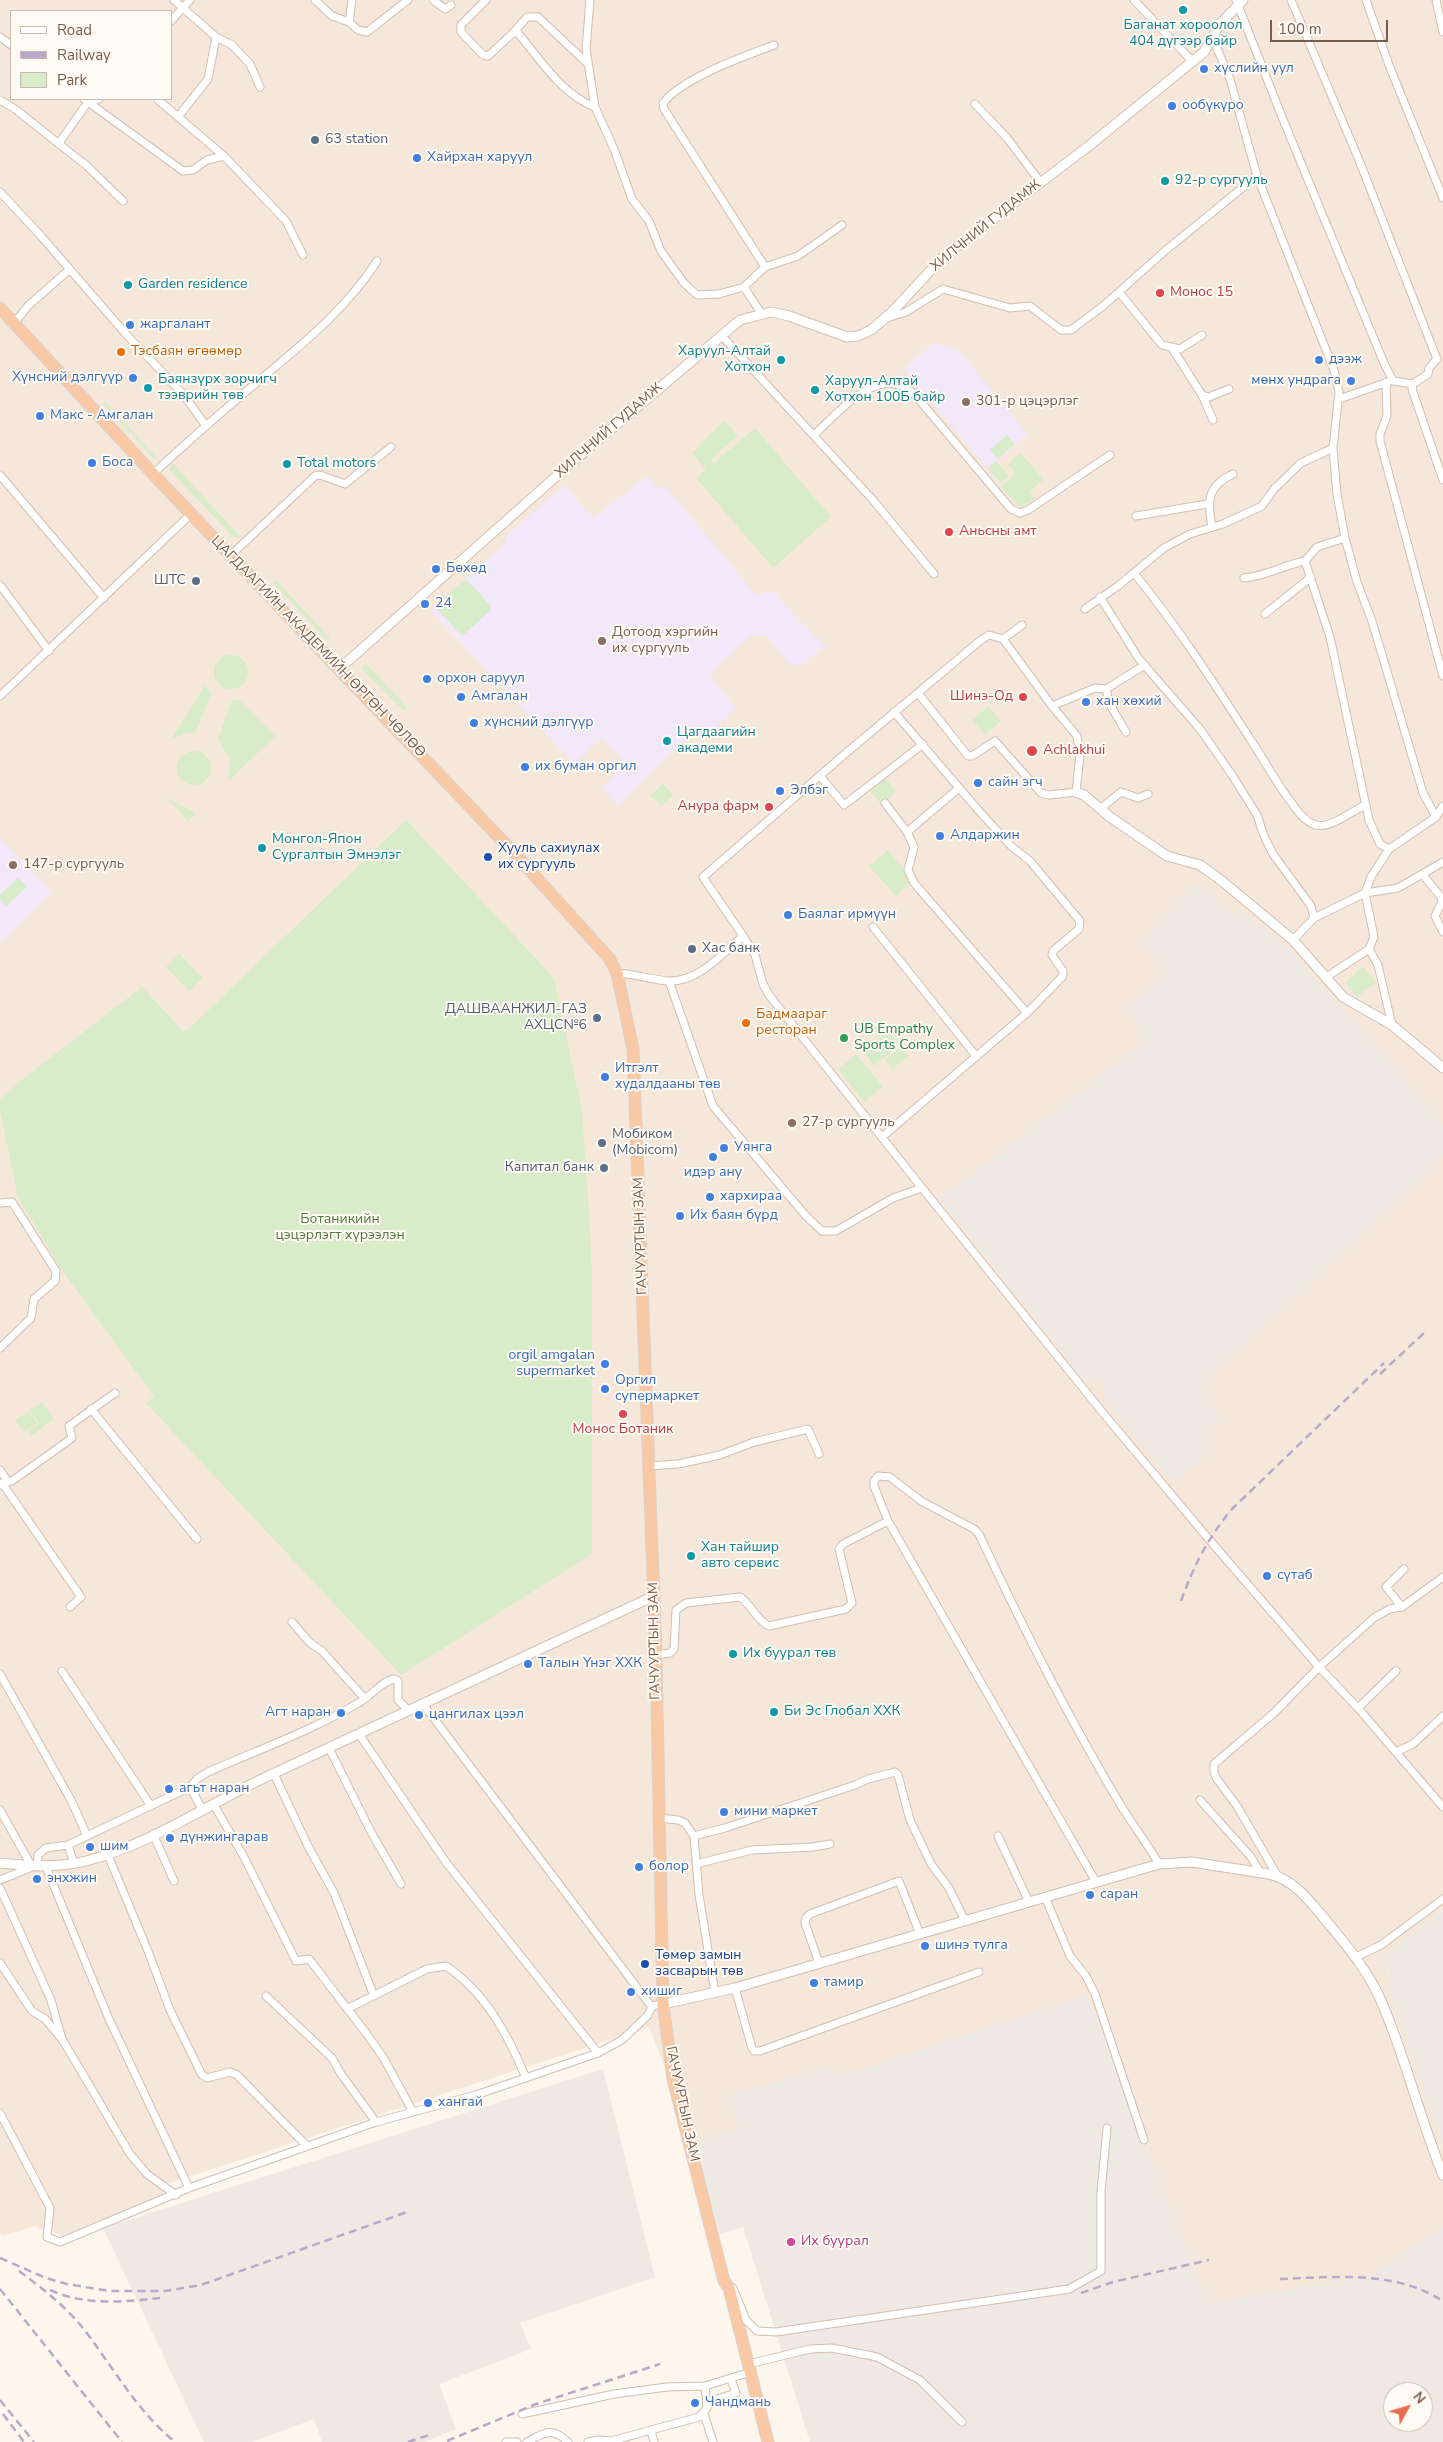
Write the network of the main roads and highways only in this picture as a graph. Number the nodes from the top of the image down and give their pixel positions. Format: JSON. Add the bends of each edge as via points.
{"nodes":[{"id":1,"x":1240,"y":1,"type":"edge"},
{"id":2,"x":0,"y":308,"type":"edge"},
{"id":3,"x":339,"y":670,"type":"junction"},
{"id":4,"x":1076,"y":792,"type":"road end"},
{"id":5,"x":623,"y":995,"type":"joint"},
{"id":6,"x":1443,"y":1068,"type":"edge"},
{"id":7,"x":654,"y":1596,"type":"junction"},
{"id":8,"x":0,"y":1863,"type":"edge"},
{"id":9,"x":657,"y":2006,"type":"junction"},
{"id":10,"x":1443,"y":2175,"type":"edge"},
{"id":11,"x":768,"y":2442,"type":"edge"}],
"edges":[{"from":1,"to":3,"type":"main road","name":"ХИЛЧНИЙ ГУДАМЖ","via":[[1220,24],[1207,48],[1090,145],[944,257],[884,319],[864,334],[847,337],[771,312],[740,320],[577,458]]},
{"from":2,"to":3,"type":"highway","name":"ЦАГДААГИЙН АКАДЕМИЙН ӨРГӨН ЧӨЛӨӨ"},
{"from":3,"to":5,"type":"highway","name":"ЦАГДААГИЙН АКАДЕМИЙН ӨРГӨН ЧӨЛӨӨ","via":[[609,958]]},
{"from":4,"to":6,"type":"main road","via":[[1167,856],[1200,865],[1293,940],[1352,1005],[1392,1025]]},
{"from":5,"to":7,"type":"highway","name":"ГАЧУУРТЫН ЗАМ","via":[[633,1049]]},
{"from":7,"to":8,"type":"main road","via":[[108,1855],[74,1864],[38,1867]]},
{"from":7,"to":9,"type":"highway","name":"ГАЧУУРТЫН ЗАМ"},
{"from":9,"to":10,"type":"main road","via":[[735,1988],[1159,1864],[1192,1862],[1277,1875],[1295,1886],[1312,1903],[1356,1957],[1382,2001]]},
{"from":9,"to":11,"type":"highway","name":"ГАЧУУРТЫН ЗАМ","via":[[673,2079]]}]}
